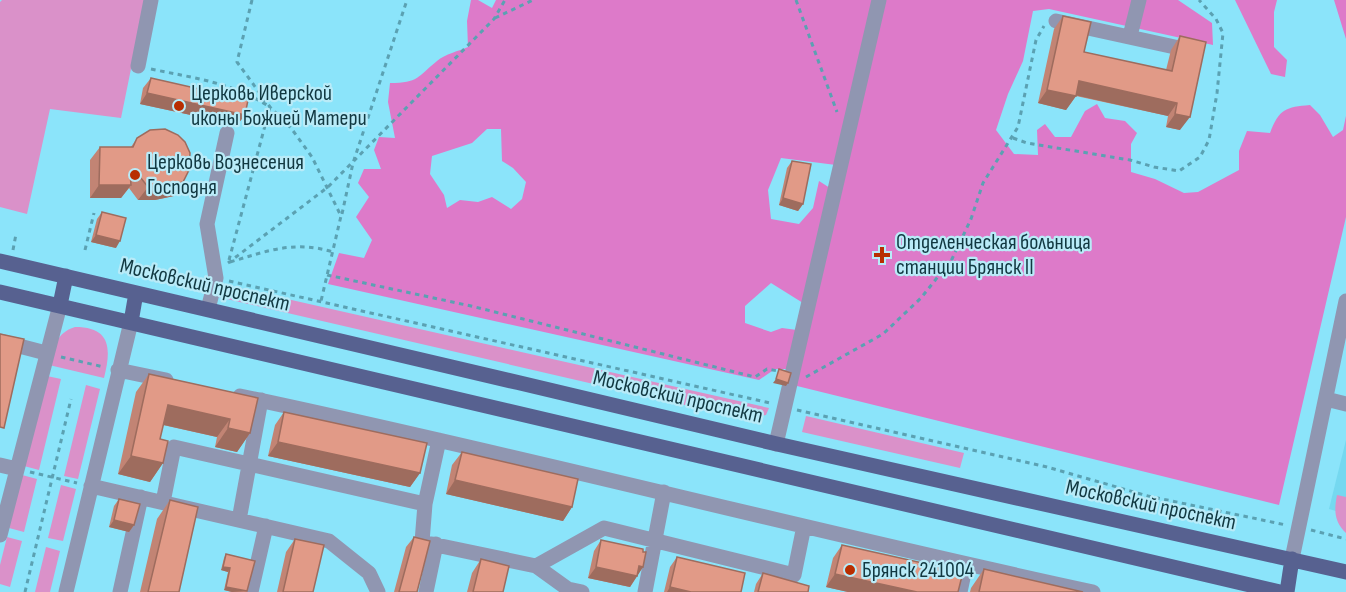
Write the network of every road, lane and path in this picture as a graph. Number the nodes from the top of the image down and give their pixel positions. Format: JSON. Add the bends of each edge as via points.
{"nodes":[{"id":1,"x":151,"y":0,"type":"edge"},
{"id":2,"x":252,"y":0,"type":"edge"},
{"id":3,"x":407,"y":0,"type":"edge"},
{"id":4,"x":505,"y":0,"type":"edge"},
{"id":5,"x":533,"y":0,"type":"edge"},
{"id":6,"x":796,"y":0,"type":"edge"},
{"id":7,"x":879,"y":0,"type":"edge"},
{"id":8,"x":1139,"y":0,"type":"edge"},
{"id":9,"x":1199,"y":0,"type":"edge"},
{"id":10,"x":494,"y":19,"type":"junction"},
{"id":11,"x":1056,"y":21,"type":"joint"},
{"id":12,"x":1130,"y":36,"type":"junction"},
{"id":13,"x":1196,"y":52,"type":"edge"},
{"id":14,"x":138,"y":66,"type":"joint"},
{"id":15,"x":270,"y":107,"type":"junction"},
{"id":16,"x":227,"y":133,"type":"dead end"},
{"id":17,"x":1012,"y":138,"type":"junction"},
{"id":18,"x":846,"y":139,"type":"junction"},
{"id":19,"x":353,"y":163,"type":"junction"},
{"id":20,"x":328,"y":187,"type":"junction"},
{"id":21,"x":94,"y":213,"type":"dead end"},
{"id":22,"x":341,"y":216,"type":"junction"},
{"id":23,"x":85,"y":250,"type":"dead end"},
{"id":24,"x":333,"y":252,"type":"junction"},
{"id":25,"x":0,"y":261,"type":"edge"},
{"id":26,"x":228,"y":263,"type":"junction"},
{"id":27,"x":327,"y":275,"type":"junction"},
{"id":28,"x":66,"y":276,"type":"junction"},
{"id":29,"x":220,"y":279,"type":"junction"},
{"id":30,"x":0,"y":292,"type":"edge"},
{"id":31,"x":136,"y":293,"type":"junction"},
{"id":32,"x":321,"y":301,"type":"junction"},
{"id":33,"x":1346,"y":301,"type":"edge"},
{"id":34,"x":60,"y":305,"type":"junction"},
{"id":35,"x":208,"y":309,"type":"junction"},
{"id":36,"x":131,"y":322,"type":"junction"},
{"id":37,"x":0,"y":341,"type":"edge"},
{"id":38,"x":46,"y":353,"type":"junction"},
{"id":39,"x":118,"y":370,"type":"junction"},
{"id":40,"x":791,"y":378,"type":"junction"},
{"id":41,"x":184,"y":384,"type":"edge"},
{"id":42,"x":228,"y":393,"type":"edge"},
{"id":43,"x":1346,"y":393,"type":"edge"},
{"id":44,"x":1327,"y":394,"type":"junction"},
{"id":45,"x":71,"y":399,"type":"dead end"},
{"id":46,"x":261,"y":400,"type":"junction"},
{"id":47,"x":1346,"y":404,"type":"edge"},
{"id":48,"x":784,"y":407,"type":"junction"},
{"id":49,"x":439,"y":440,"type":"junction"},
{"id":50,"x":777,"y":444,"type":"junction"},
{"id":51,"x":249,"y":464,"type":"junction"},
{"id":52,"x":0,"y":465,"type":"edge"},
{"id":53,"x":17,"y":469,"type":"junction"},
{"id":54,"x":52,"y":478,"type":"junction"},
{"id":55,"x":91,"y":486,"type":"junction"},
{"id":56,"x":664,"y":492,"type":"junction"},
{"id":57,"x":141,"y":497,"type":"junction"},
{"id":58,"x":163,"y":502,"type":"junction"},
{"id":59,"x":425,"y":504,"type":"junction"},
{"id":60,"x":238,"y":520,"type":"junction"},
{"id":61,"x":266,"y":526,"type":"junction"},
{"id":62,"x":804,"y":526,"type":"junction"},
{"id":63,"x":1298,"y":527,"type":"junction"},
{"id":64,"x":0,"y":535,"type":"edge"},
{"id":65,"x":1346,"y":539,"type":"edge"},
{"id":66,"x":655,"y":540,"type":"junction"},
{"id":67,"x":436,"y":544,"type":"junction"},
{"id":68,"x":1292,"y":559,"type":"junction"},
{"id":69,"x":966,"y":564,"type":"junction"},
{"id":70,"x":536,"y":566,"type":"junction"},
{"id":71,"x":1346,"y":572,"type":"edge"},
{"id":72,"x":25,"y":592,"type":"edge"},
{"id":73,"x":66,"y":592,"type":"edge"},
{"id":74,"x":120,"y":592,"type":"edge"},
{"id":75,"x":251,"y":592,"type":"edge"},
{"id":76,"x":378,"y":592,"type":"edge"},
{"id":77,"x":426,"y":592,"type":"edge"},
{"id":78,"x":582,"y":592,"type":"edge"},
{"id":79,"x":645,"y":592,"type":"edge"},
{"id":80,"x":960,"y":592,"type":"edge"},
{"id":81,"x":1093,"y":592,"type":"edge"},
{"id":82,"x":1280,"y":592,"type":"edge"},
{"id":83,"x":1287,"y":592,"type":"edge"}],
"edges":[{"from":1,"to":14,"type":"street"},
{"from":2,"to":15,"type":"path","via":[[237,62]]},
{"from":3,"to":19,"type":"path"},
{"from":4,"to":10,"type":"path"},
{"from":5,"to":10,"type":"path"},
{"from":6,"to":18,"type":"path"},
{"from":7,"to":18,"type":"street"},
{"from":8,"to":12,"type":"street"},
{"from":9,"to":17,"type":"path","via":[[1223,33],[1209,140],[1200,157],[1179,171]]},
{"from":10,"to":19,"type":"path"},
{"from":11,"to":12,"type":"street"},
{"from":11,"to":17,"type":"path","via":[[1044,26],[1036,40],[1026,96]]},
{"from":12,"to":13,"type":"street"},
{"from":14,"to":15,"type":"path","via":[[216,82],[245,92]]},
{"from":15,"to":20,"type":"path","via":[[312,156]]},
{"from":15,"to":26,"type":"path"},
{"from":16,"to":29,"type":"street","via":[[207,224]]},
{"from":17,"to":40,"type":"path","via":[[983,183],[952,259],[921,298],[882,334],[800,380]]},
{"from":18,"to":40,"type":"street"},
{"from":19,"to":20,"type":"path"},
{"from":19,"to":22,"type":"path"},
{"from":20,"to":22,"type":"path"},
{"from":20,"to":26,"type":"path"},
{"from":21,"to":23,"type":"path"},
{"from":22,"to":24,"type":"path"},
{"from":24,"to":26,"type":"path","via":[[305,246],[281,247]]},
{"from":24,"to":27,"type":"path"},
{"from":25,"to":28,"type":"main road","name":"Московский проспект"},
{"from":26,"to":29,"type":"path"},
{"from":27,"to":32,"type":"path"},
{"from":27,"to":40,"type":"path","via":[[471,306],[755,377],[767,369]]},
{"from":28,"to":31,"type":"main road","name":"Московский проспект"},
{"from":28,"to":34,"type":"main road"},
{"from":29,"to":32,"type":"path"},
{"from":29,"to":35,"type":"street"},
{"from":30,"to":34,"type":"main road"},
{"from":31,"to":35,"type":"main road","name":"Московский проспект"},
{"from":31,"to":36,"type":"main road"},
{"from":32,"to":48,"type":"path"},
{"from":33,"to":44,"type":"street"},
{"from":34,"to":36,"type":"main road"},
{"from":34,"to":38,"type":"street"},
{"from":35,"to":50,"type":"main road","name":"Московский проспект"},
{"from":36,"to":39,"type":"street"},
{"from":36,"to":82,"type":"main road"},
{"from":37,"to":38,"type":"street"},
{"from":38,"to":39,"type":"path"},
{"from":38,"to":53,"type":"street"},
{"from":39,"to":41,"type":"street"},
{"from":39,"to":55,"type":"street"},
{"from":40,"to":48,"type":"street"},
{"from":42,"to":46,"type":"street"},
{"from":43,"to":44,"type":"street"},
{"from":44,"to":47,"type":"street"},
{"from":44,"to":63,"type":"street"},
{"from":45,"to":54,"type":"path"},
{"from":46,"to":49,"type":"street"},
{"from":46,"to":51,"type":"street"},
{"from":48,"to":50,"type":"street"},
{"from":48,"to":63,"type":"path","via":[[1047,467],[1148,496]]},
{"from":49,"to":56,"type":"street"},
{"from":49,"to":59,"type":"street"},
{"from":50,"to":68,"type":"main road","name":"Московский проспект"},
{"from":51,"to":58,"type":"street","via":[[174,447]]},
{"from":51,"to":59,"type":"street"},
{"from":51,"to":60,"type":"street"},
{"from":52,"to":53,"type":"street"},
{"from":53,"to":54,"type":"path"},
{"from":53,"to":64,"type":"street"},
{"from":54,"to":55,"type":"path"},
{"from":54,"to":72,"type":"path"},
{"from":55,"to":57,"type":"street"},
{"from":55,"to":73,"type":"street"},
{"from":56,"to":62,"type":"street"},
{"from":56,"to":66,"type":"street"},
{"from":57,"to":58,"type":"street"},
{"from":57,"to":74,"type":"street"},
{"from":58,"to":60,"type":"street","via":[[189,514]]},
{"from":59,"to":67,"type":"street","via":[[422,542]]},
{"from":60,"to":61,"type":"street"},
{"from":61,"to":75,"type":"street"},
{"from":61,"to":76,"type":"street","via":[[329,541],[369,573]]},
{"from":62,"to":66,"type":"street","via":[[794,575]]},
{"from":62,"to":69,"type":"street"},
{"from":63,"to":65,"type":"path"},
{"from":63,"to":68,"type":"street"},
{"from":66,"to":70,"type":"street","via":[[604,528]]},
{"from":66,"to":79,"type":"street"},
{"from":67,"to":70,"type":"street"},
{"from":67,"to":77,"type":"street"},
{"from":68,"to":71,"type":"main road","name":"Московский проспект"},
{"from":68,"to":83,"type":"main road"},
{"from":69,"to":80,"type":"street"},
{"from":69,"to":81,"type":"street"},
{"from":70,"to":78,"type":"street","via":[[568,589]]}]}
